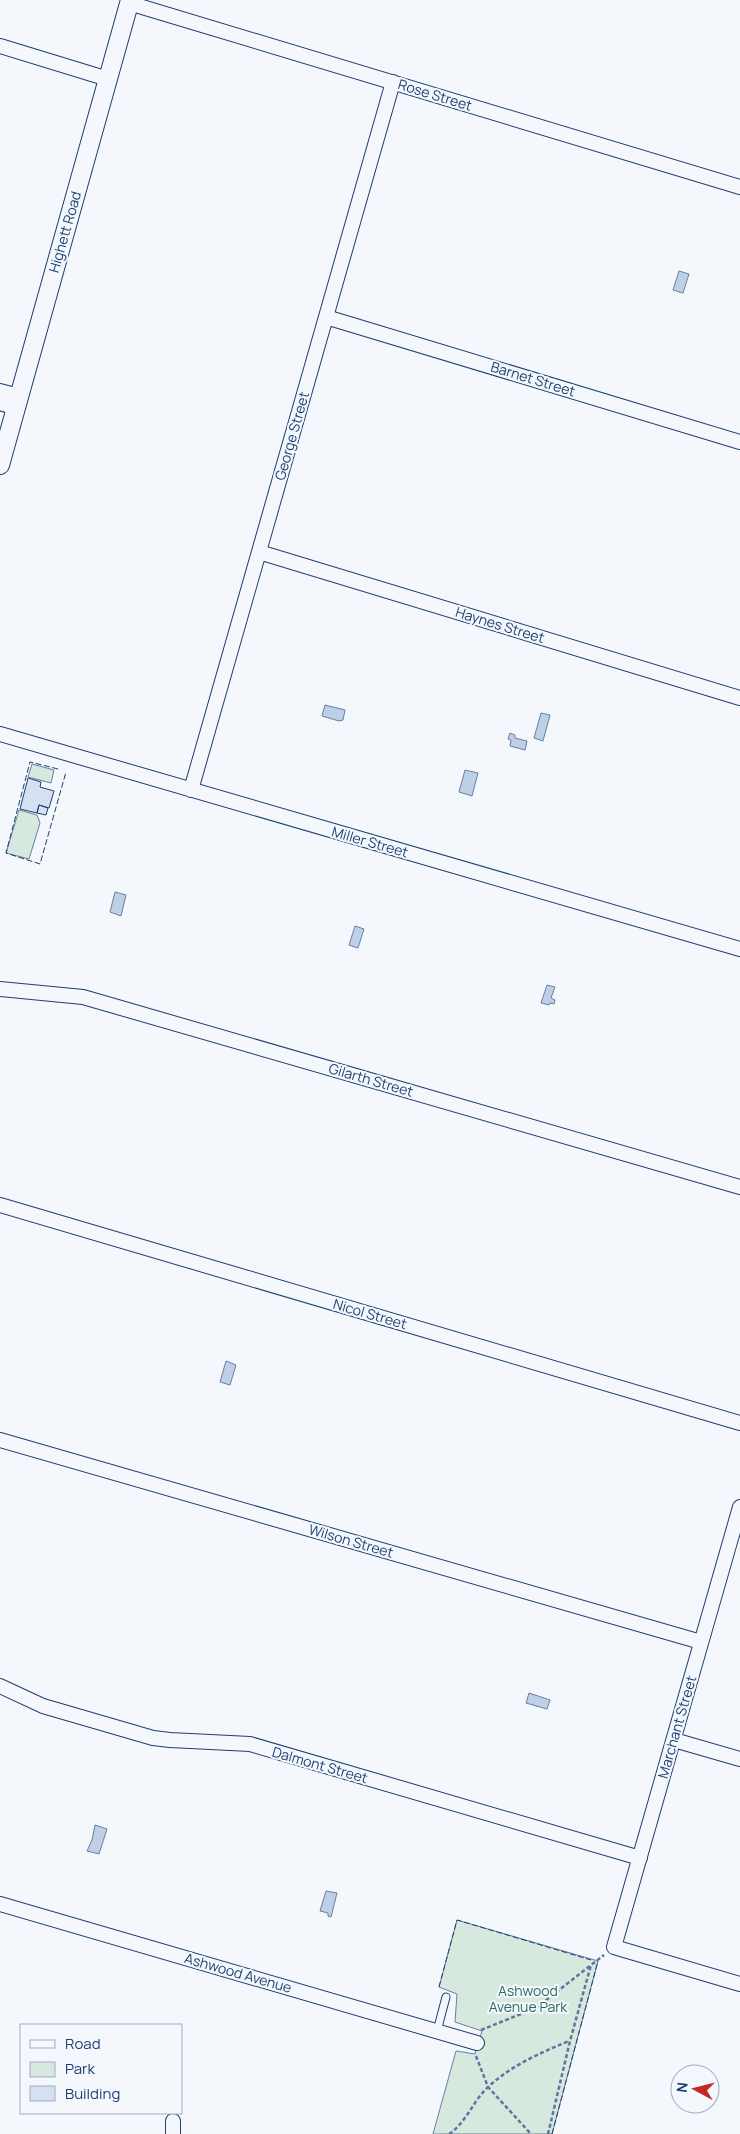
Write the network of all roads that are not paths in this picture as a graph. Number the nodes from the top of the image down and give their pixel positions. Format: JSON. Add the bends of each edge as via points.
{"nodes":[{"id":1,"x":129,"y":1,"type":"edge"},
{"id":2,"x":0,"y":46,"type":"edge"},
{"id":3,"x":108,"y":79,"type":"junction"},
{"id":4,"x":393,"y":82,"type":"junction"},
{"id":5,"x":740,"y":187,"type":"edge"},
{"id":6,"x":326,"y":317,"type":"junction"},
{"id":7,"x":0,"y":390,"type":"edge"},
{"id":8,"x":11,"y":402,"type":"edge"},
{"id":9,"x":740,"y":442,"type":"edge"},
{"id":10,"x":0,"y":464,"type":"edge"},
{"id":11,"x":259,"y":552,"type":"junction"},
{"id":12,"x":740,"y":698,"type":"edge"},
{"id":13,"x":0,"y":734,"type":"edge"},
{"id":14,"x":191,"y":790,"type":"junction"},
{"id":15,"x":740,"y":949,"type":"edge"},
{"id":16,"x":0,"y":989,"type":"edge"},
{"id":17,"x":740,"y":1187,"type":"edge"},
{"id":18,"x":0,"y":1206,"type":"edge"},
{"id":19,"x":740,"y":1423,"type":"edge"},
{"id":20,"x":0,"y":1440,"type":"edge"},
{"id":21,"x":740,"y":1507,"type":"edge"},
{"id":22,"x":736,"y":1535,"type":"edge"},
{"id":23,"x":702,"y":1642,"type":"junction"},
{"id":24,"x":0,"y":1686,"type":"edge"},
{"id":25,"x":674,"y":1740,"type":"junction"},
{"id":26,"x":740,"y":1759,"type":"edge"},
{"id":27,"x":640,"y":1858,"type":"junction"},
{"id":28,"x":0,"y":1904,"type":"edge"},
{"id":29,"x":740,"y":1984,"type":"edge"},
{"id":30,"x":446,"y":1997,"type":"dead end"},
{"id":31,"x":437,"y":2031,"type":"junction"},
{"id":32,"x":477,"y":2043,"type":"road end"}],
"edges":[{"from":1,"to":3,"type":"street","name":"Highett Road"},
{"from":1,"to":4,"type":"street","name":"Rose Street"},
{"from":2,"to":3,"type":"street"},
{"from":3,"to":8,"type":"street","name":"Highett Road"},
{"from":4,"to":5,"type":"street","name":"Rose Street"},
{"from":4,"to":6,"type":"street","name":"George Street"},
{"from":6,"to":9,"type":"street","name":"Barnet Street"},
{"from":6,"to":11,"type":"street","name":"George Street"},
{"from":7,"to":8,"type":"street"},
{"from":8,"to":10,"type":"street","name":"Highett Road"},
{"from":11,"to":12,"type":"street","name":"Haynes Street"},
{"from":11,"to":14,"type":"street","name":"George Street"},
{"from":13,"to":14,"type":"street","name":"Miller Street"},
{"from":14,"to":15,"type":"street","name":"Miller Street"},
{"from":16,"to":17,"type":"street","name":"Gilarth Street","via":[[83,996]]},
{"from":18,"to":19,"type":"street","name":"Nicol Street"},
{"from":20,"to":23,"type":"street","name":"Wilson Street"},
{"from":21,"to":22,"type":"street","name":"Marchant Street"},
{"from":22,"to":23,"type":"street","name":"Marchant Street"},
{"from":23,"to":25,"type":"street","name":"Marchant Street"},
{"from":24,"to":27,"type":"street","name":"Dalmont Street","via":[[43,1706],[153,1738],[250,1744]]},
{"from":25,"to":26,"type":"street"},
{"from":25,"to":27,"type":"street","name":"Marchant Street"},
{"from":27,"to":29,"type":"street","name":"Marchant Street","via":[[614,1947]]},
{"from":28,"to":31,"type":"street","name":"Ashwood Avenue"},
{"from":30,"to":31,"type":"lane"},
{"from":31,"to":32,"type":"street","name":"Ashwood Avenue"}]}
